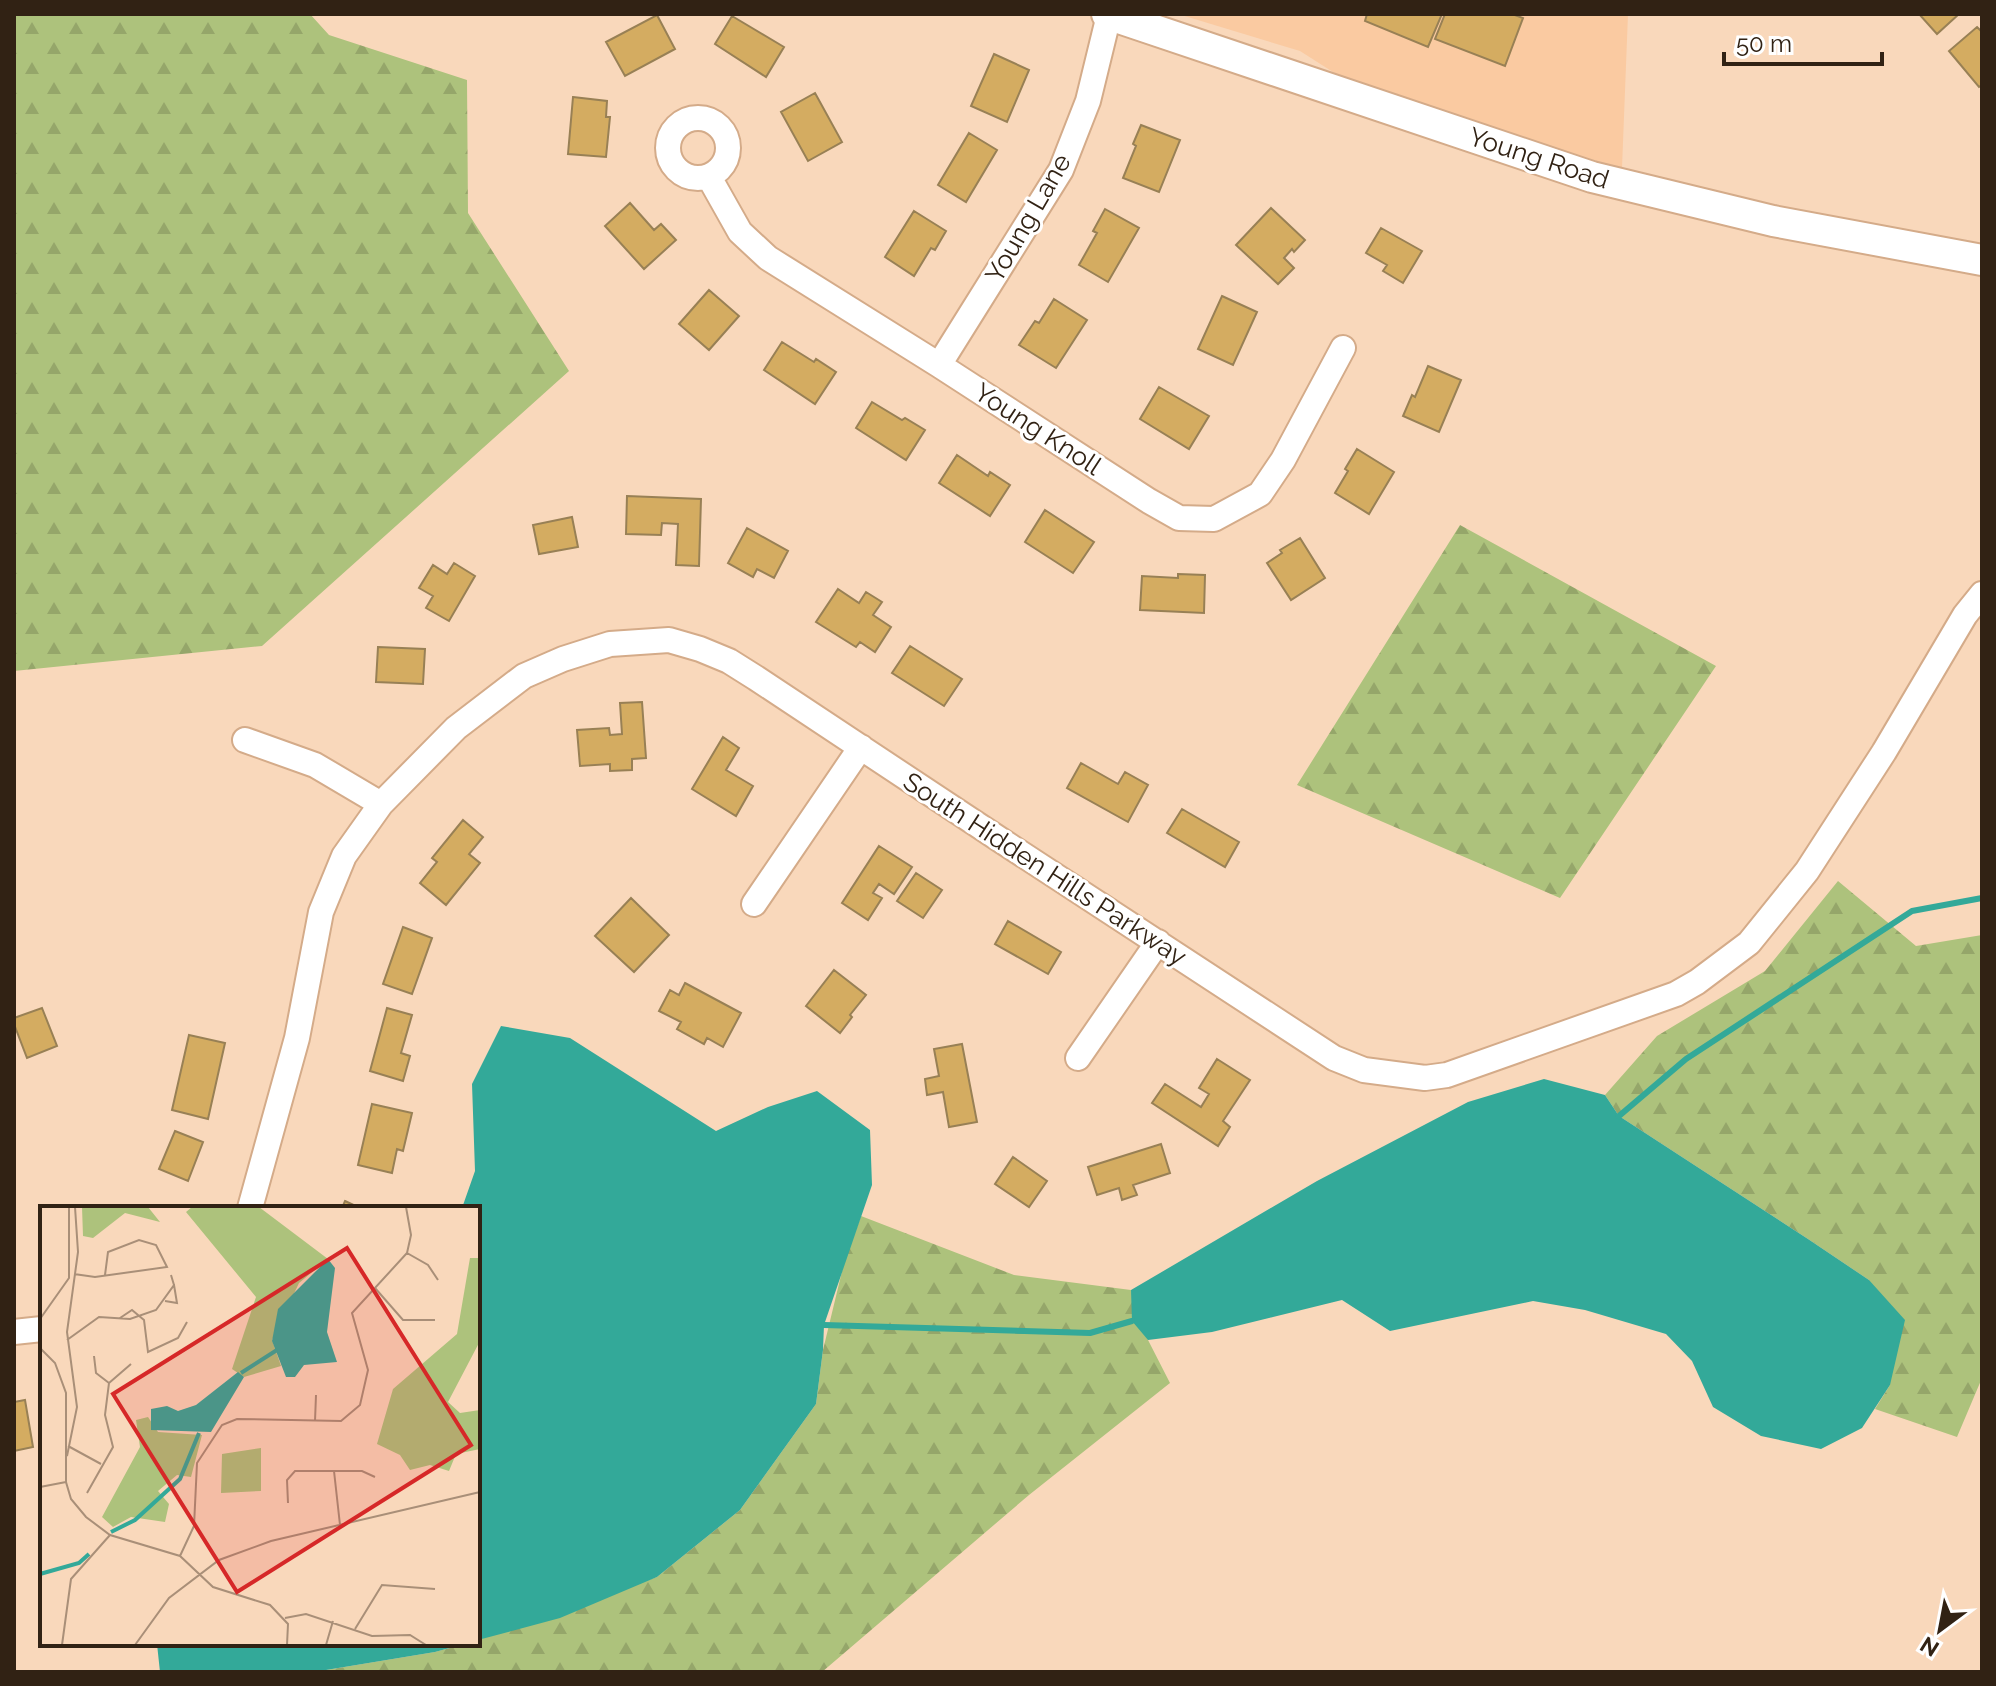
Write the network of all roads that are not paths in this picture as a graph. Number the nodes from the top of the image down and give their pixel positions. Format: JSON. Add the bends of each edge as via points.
{"nodes":[{"id":1,"x":1108,"y":14,"type":"edge"},
{"id":2,"x":709,"y":177,"type":"dead end"},
{"id":3,"x":1982,"y":260,"type":"edge"},
{"id":4,"x":1343,"y":348,"type":"dead end"},
{"id":5,"x":939,"y":365,"type":"junction"},
{"id":6,"x":1982,"y":594,"type":"edge"},
{"id":7,"x":245,"y":740,"type":"dead end"},
{"id":8,"x":861,"y":747,"type":"junction"},
{"id":9,"x":381,"y":804,"type":"junction"},
{"id":10,"x":754,"y":904,"type":"dead end"},
{"id":11,"x":1158,"y":942,"type":"junction"},
{"id":12,"x":1078,"y":1058,"type":"dead end"},
{"id":13,"x":251,"y":1206,"type":"edge"},
{"id":14,"x":40,"y":1329,"type":"edge"},
{"id":15,"x":14,"y":1332,"type":"edge"}],
"edges":[{"from":1,"to":3,"type":"street","name":"Young Road","via":[[1592,177],[1773,221]]},
{"from":1,"to":5,"type":"street","name":"Young Lane","via":[[1088,101],[1061,170]]},
{"from":2,"to":5,"type":"street","name":"Young Knoll","via":[[740,232],[768,258]]},
{"from":4,"to":5,"type":"street","name":"Young Knoll","via":[[1260,494],[1214,519],[1179,518]]},
{"from":6,"to":11,"type":"street","name":"South Hidden Hills Parkway","via":[[1807,871],[1749,943],[1676,994],[1447,1075],[1425,1078],[1364,1070],[1334,1058]]},
{"from":7,"to":9,"type":"street","via":[[315,765]]},
{"from":8,"to":9,"type":"street","name":"South Hidden Hills Parkway","via":[[729,661],[700,649],[669,640],[610,644],[524,676],[456,728]]},
{"from":8,"to":10,"type":"street"},
{"from":8,"to":11,"type":"street","name":"South Hidden Hills Parkway"},
{"from":9,"to":13,"type":"street","name":"South Hidden Hills Parkway","via":[[344,856],[321,912],[297,1038]]},
{"from":11,"to":12,"type":"street"},
{"from":14,"to":15,"type":"street"}]}
